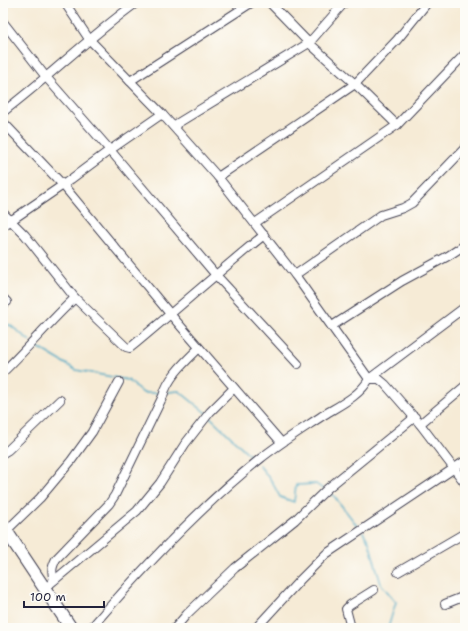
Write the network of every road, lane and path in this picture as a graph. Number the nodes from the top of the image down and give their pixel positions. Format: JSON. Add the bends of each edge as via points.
{"nodes":[{"id":1,"x":65,"y":3,"type":"edge"},
{"id":2,"x":136,"y":3,"type":"edge"},
{"id":3,"x":251,"y":3,"type":"edge"},
{"id":4,"x":270,"y":3,"type":"edge"},
{"id":5,"x":344,"y":3,"type":"edge"},
{"id":6,"x":427,"y":3,"type":"edge"},
{"id":7,"x":3,"y":22,"type":"edge"},
{"id":8,"x":90,"y":39,"type":"junction"},
{"id":9,"x":309,"y":43,"type":"junction"},
{"id":10,"x":465,"y":54,"type":"edge"},
{"id":11,"x":46,"y":77,"type":"junction"},
{"id":12,"x":130,"y":81,"type":"junction"},
{"id":13,"x":355,"y":84,"type":"junction"},
{"id":14,"x":3,"y":112,"type":"edge"},
{"id":15,"x":162,"y":114,"type":"junction"},
{"id":16,"x":3,"y":122,"type":"edge"},
{"id":17,"x":396,"y":125,"type":"junction"},
{"id":18,"x":173,"y":126,"type":"junction"},
{"id":19,"x":465,"y":148,"type":"edge"},
{"id":20,"x":110,"y":150,"type":"junction"},
{"id":21,"x":218,"y":177,"type":"junction"},
{"id":22,"x":63,"y":185,"type":"junction"},
{"id":23,"x":3,"y":213,"type":"edge"},
{"id":24,"x":11,"y":221,"type":"junction"},
{"id":25,"x":255,"y":223,"type":"junction"},
{"id":26,"x":3,"y":226,"type":"edge"},
{"id":27,"x":264,"y":235,"type":"junction"},
{"id":28,"x":465,"y":245,"type":"edge"},
{"id":29,"x":215,"y":274,"type":"junction"},
{"id":30,"x":295,"y":275,"type":"junction"},
{"id":31,"x":75,"y":298,"type":"junction"},
{"id":32,"x":465,"y":306,"type":"edge"},
{"id":33,"x":171,"y":315,"type":"junction"},
{"id":34,"x":332,"y":326,"type":"junction"},
{"id":35,"x":199,"y":348,"type":"junction"},
{"id":36,"x":298,"y":364,"type":"dead end"},
{"id":37,"x":3,"y":372,"type":"edge"},
{"id":38,"x":369,"y":379,"type":"junction"},
{"id":39,"x":119,"y":382,"type":"dead end"},
{"id":40,"x":465,"y":386,"type":"edge"},
{"id":41,"x":234,"y":388,"type":"junction"},
{"id":42,"x":60,"y":400,"type":"dead end"},
{"id":43,"x":418,"y":421,"type":"junction"},
{"id":44,"x":281,"y":442,"type":"junction"},
{"id":45,"x":3,"y":453,"type":"edge"},
{"id":46,"x":465,"y":461,"type":"edge"},
{"id":47,"x":454,"y":468,"type":"junction"},
{"id":48,"x":465,"y":483,"type":"edge"},
{"id":49,"x":4,"y":532,"type":"edge"},
{"id":50,"x":465,"y":532,"type":"edge"},
{"id":51,"x":398,"y":572,"type":"dead end"},
{"id":52,"x":49,"y":584,"type":"junction"},
{"id":53,"x":374,"y":590,"type":"dead end"},
{"id":54,"x":465,"y":596,"type":"edge"},
{"id":55,"x":445,"y":604,"type":"dead end"},
{"id":56,"x":62,"y":628,"type":"edge"},
{"id":57,"x":71,"y":628,"type":"edge"},
{"id":58,"x":92,"y":628,"type":"edge"},
{"id":59,"x":175,"y":628,"type":"edge"},
{"id":60,"x":256,"y":628,"type":"edge"},
{"id":61,"x":351,"y":628,"type":"edge"}],
"edges":[{"from":1,"to":8,"type":"street"},
{"from":2,"to":8,"type":"street"},
{"from":3,"to":12,"type":"street"},
{"from":4,"to":9,"type":"street"},
{"from":5,"to":9,"type":"street"},
{"from":6,"to":13,"type":"street","via":[[397,40]]},
{"from":7,"to":11,"type":"street"},
{"from":8,"to":11,"type":"street"},
{"from":8,"to":12,"type":"street"},
{"from":9,"to":13,"type":"street"},
{"from":9,"to":18,"type":"street"},
{"from":10,"to":17,"type":"street"},
{"from":11,"to":14,"type":"street"},
{"from":11,"to":20,"type":"street"},
{"from":12,"to":15,"type":"street"},
{"from":13,"to":17,"type":"street"},
{"from":13,"to":21,"type":"street"},
{"from":15,"to":18,"type":"street"},
{"from":15,"to":20,"type":"street"},
{"from":16,"to":22,"type":"street"},
{"from":17,"to":25,"type":"street"},
{"from":18,"to":21,"type":"street"},
{"from":19,"to":30,"type":"street","via":[[412,203],[381,215]]},
{"from":20,"to":22,"type":"street"},
{"from":20,"to":29,"type":"street"},
{"from":21,"to":25,"type":"street"},
{"from":22,"to":24,"type":"street"},
{"from":22,"to":33,"type":"street"},
{"from":23,"to":24,"type":"street"},
{"from":24,"to":26,"type":"street"},
{"from":24,"to":31,"type":"street"},
{"from":25,"to":27,"type":"street"},
{"from":27,"to":29,"type":"street"},
{"from":27,"to":30,"type":"street"},
{"from":28,"to":34,"type":"street","via":[[402,281]]},
{"from":29,"to":33,"type":"street"},
{"from":29,"to":36,"type":"street"},
{"from":30,"to":34,"type":"street"},
{"from":31,"to":33,"type":"street","via":[[126,348],[130,348]]},
{"from":31,"to":37,"type":"street"},
{"from":32,"to":38,"type":"street"},
{"from":33,"to":35,"type":"street"},
{"from":34,"to":38,"type":"street"},
{"from":35,"to":41,"type":"street"},
{"from":35,"to":52,"type":"street","via":[[175,373],[164,392],[115,495],[56,560],[52,566]]},
{"from":38,"to":43,"type":"street","via":[[378,379],[385,384]]},
{"from":38,"to":44,"type":"street","via":[[350,398]]},
{"from":39,"to":49,"type":"street","via":[[92,432],[75,455],[40,498]]},
{"from":40,"to":43,"type":"street"},
{"from":41,"to":44,"type":"street"},
{"from":41,"to":52,"type":"street","via":[[185,444],[160,483],[137,511]]},
{"from":42,"to":45,"type":"street"},
{"from":43,"to":47,"type":"street"},
{"from":43,"to":59,"type":"street","via":[[326,490],[295,520],[236,568]]},
{"from":44,"to":58,"type":"street","via":[[171,540]]},
{"from":46,"to":47,"type":"street"},
{"from":47,"to":48,"type":"street"},
{"from":47,"to":60,"type":"street","via":[[326,554]]},
{"from":49,"to":52,"type":"highway"},
{"from":49,"to":56,"type":"highway"},
{"from":50,"to":51,"type":"street"},
{"from":52,"to":57,"type":"highway"},
{"from":53,"to":61,"type":"street","via":[[346,610]]},
{"from":54,"to":55,"type":"street"}]}
